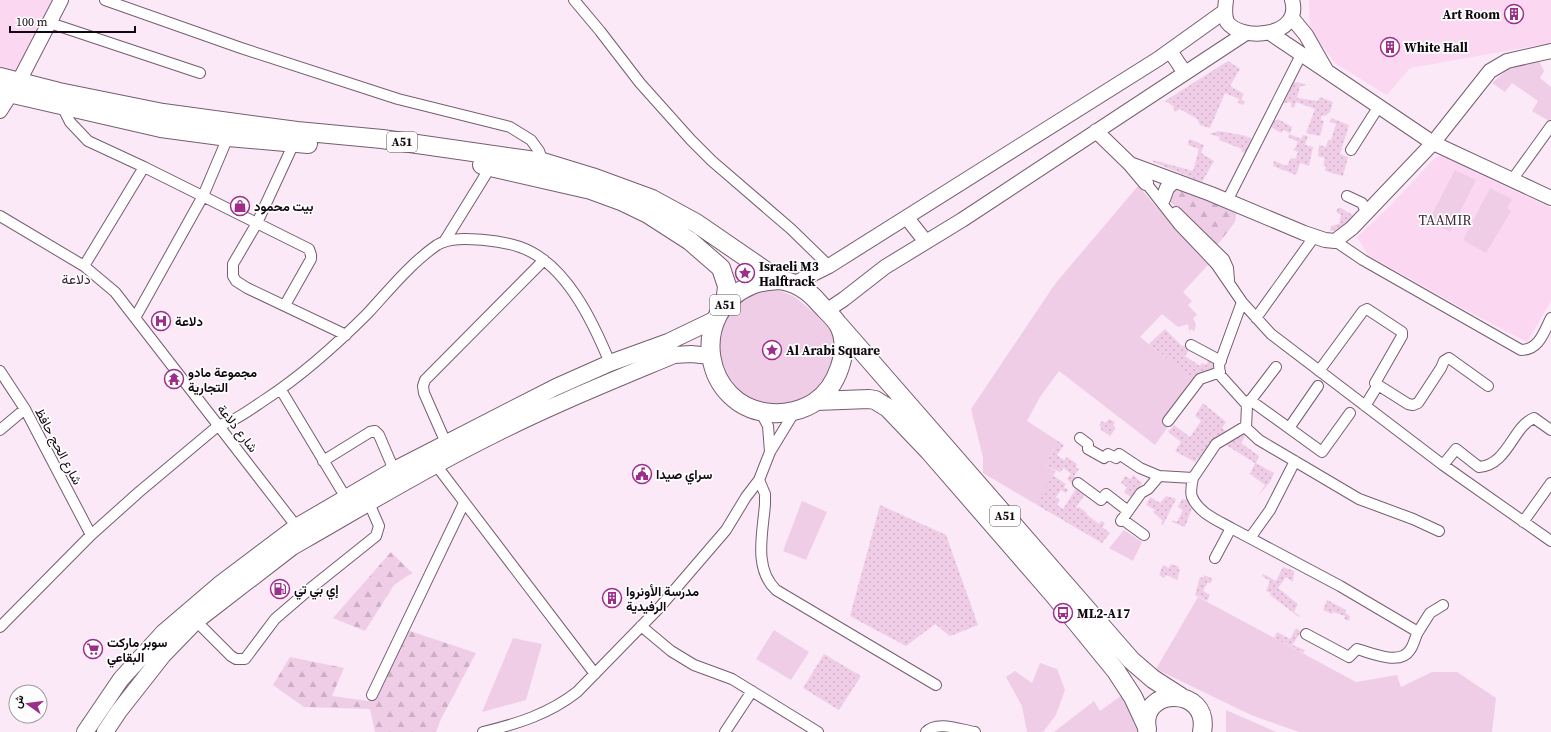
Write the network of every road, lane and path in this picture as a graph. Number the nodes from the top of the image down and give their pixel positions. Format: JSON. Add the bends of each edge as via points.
{"nodes":[{"id":1,"x":62,"y":0,"type":"edge"},
{"id":2,"x":105,"y":0,"type":"edge"},
{"id":3,"x":574,"y":0,"type":"edge"},
{"id":4,"x":1225,"y":5,"type":"edge"},
{"id":5,"x":1294,"y":6,"type":"edge"},
{"id":6,"x":50,"y":23,"type":"junction"},
{"id":7,"x":1246,"y":33,"type":"junction"},
{"id":8,"x":1270,"y":33,"type":"junction"},
{"id":9,"x":1170,"y":51,"type":"junction"},
{"id":10,"x":1551,"y":51,"type":"edge"},
{"id":11,"x":1301,"y":55,"type":"junction"},
{"id":12,"x":1326,"y":70,"type":"junction"},
{"id":13,"x":200,"y":73,"type":"dead end"},
{"id":14,"x":1185,"y":74,"type":"junction"},
{"id":15,"x":0,"y":77,"type":"edge"},
{"id":16,"x":9,"y":90,"type":"edge"},
{"id":17,"x":62,"y":106,"type":"junction"},
{"id":18,"x":1379,"y":106,"type":"junction"},
{"id":19,"x":0,"y":111,"type":"edge"},
{"id":20,"x":1551,"y":126,"type":"edge"},
{"id":21,"x":1096,"y":131,"type":"junction"},
{"id":22,"x":228,"y":137,"type":"junction"},
{"id":23,"x":294,"y":143,"type":"junction"},
{"id":24,"x":1433,"y":144,"type":"junction"},
{"id":25,"x":1351,"y":150,"type":"dead end"},
{"id":26,"x":543,"y":162,"type":"junction"},
{"id":27,"x":1130,"y":164,"type":"junction"},
{"id":28,"x":491,"y":166,"type":"junction"},
{"id":29,"x":144,"y":167,"type":"junction"},
{"id":30,"x":1512,"y":180,"type":"junction"},
{"id":31,"x":1174,"y":181,"type":"junction"},
{"id":32,"x":1146,"y":183,"type":"junction"},
{"id":33,"x":203,"y":196,"type":"junction"},
{"id":34,"x":1347,"y":196,"type":"dead end"},
{"id":35,"x":1551,"y":198,"type":"edge"},
{"id":36,"x":1163,"y":199,"type":"junction"},
{"id":37,"x":1228,"y":201,"type":"junction"},
{"id":38,"x":1367,"y":214,"type":"junction"},
{"id":39,"x":0,"y":216,"type":"edge"},
{"id":40,"x":907,"y":218,"type":"junction"},
{"id":41,"x":257,"y":224,"type":"junction"},
{"id":42,"x":1314,"y":237,"type":"junction"},
{"id":43,"x":1334,"y":241,"type":"junction"},
{"id":44,"x":444,"y":242,"type":"junction"},
{"id":45,"x":926,"y":242,"type":"junction"},
{"id":46,"x":740,"y":253,"type":"junction"},
{"id":47,"x":544,"y":260,"type":"junction"},
{"id":48,"x":84,"y":266,"type":"junction"},
{"id":49,"x":829,"y":266,"type":"junction"},
{"id":50,"x":721,"y":268,"type":"junction"},
{"id":51,"x":1228,"y":280,"type":"junction"},
{"id":52,"x":787,"y":281,"type":"junction"},
{"id":53,"x":1242,"y":302,"type":"junction"},
{"id":54,"x":285,"y":306,"type":"junction"},
{"id":55,"x":826,"y":311,"type":"junction"},
{"id":56,"x":720,"y":312,"type":"junction"},
{"id":57,"x":135,"y":318,"type":"junction"},
{"id":58,"x":1256,"y":318,"type":"junction"},
{"id":59,"x":1551,"y":318,"type":"edge"},
{"id":60,"x":839,"y":326,"type":"junction"},
{"id":61,"x":346,"y":335,"type":"junction"},
{"id":62,"x":1191,"y":344,"type":"dead end"},
{"id":63,"x":710,"y":356,"type":"junction"},
{"id":64,"x":1221,"y":361,"type":"junction"},
{"id":65,"x":610,"y":364,"type":"junction"},
{"id":66,"x":1276,"y":367,"type":"dead end"},
{"id":67,"x":0,"y":371,"type":"edge"},
{"id":68,"x":1319,"y":371,"type":"junction"},
{"id":69,"x":1220,"y":372,"type":"junction"},
{"id":70,"x":1378,"y":385,"type":"junction"},
{"id":71,"x":1318,"y":386,"type":"dead end"},
{"id":72,"x":1488,"y":386,"type":"dead end"},
{"id":73,"x":281,"y":390,"type":"junction"},
{"id":74,"x":816,"y":401,"type":"junction"},
{"id":75,"x":1249,"y":403,"type":"junction"},
{"id":76,"x":1365,"y":406,"type":"junction"},
{"id":77,"x":532,"y":408,"type":"junction"},
{"id":78,"x":24,"y":409,"type":"junction"},
{"id":79,"x":796,"y":410,"type":"junction"},
{"id":80,"x":760,"y":412,"type":"junction"},
{"id":81,"x":1350,"y":413,"type":"dead end"},
{"id":82,"x":1168,"y":421,"type":"dead end"},
{"id":83,"x":219,"y":425,"type":"junction"},
{"id":84,"x":1246,"y":426,"type":"junction"},
{"id":85,"x":1289,"y":428,"type":"junction"},
{"id":86,"x":0,"y":430,"type":"edge"},
{"id":87,"x":1551,"y":430,"type":"edge"},
{"id":88,"x":1080,"y":438,"type":"dead end"},
{"id":89,"x":446,"y":443,"type":"junction"},
{"id":90,"x":770,"y":452,"type":"junction"},
{"id":91,"x":323,"y":461,"type":"junction"},
{"id":92,"x":1295,"y":461,"type":"junction"},
{"id":93,"x":436,"y":465,"type":"junction"},
{"id":94,"x":1443,"y":466,"type":"junction"},
{"id":95,"x":394,"y":470,"type":"junction"},
{"id":96,"x":1159,"y":476,"type":"junction"},
{"id":97,"x":1193,"y":478,"type":"junction"},
{"id":98,"x":759,"y":480,"type":"junction"},
{"id":99,"x":1078,"y":483,"type":"dead end"},
{"id":100,"x":1551,"y":483,"type":"edge"},
{"id":101,"x":346,"y":498,"type":"junction"},
{"id":102,"x":369,"y":502,"type":"junction"},
{"id":103,"x":464,"y":503,"type":"junction"},
{"id":104,"x":1124,"y":517,"type":"junction"},
{"id":105,"x":1523,"y":522,"type":"junction"},
{"id":106,"x":1231,"y":528,"type":"junction"},
{"id":107,"x":1440,"y":531,"type":"dead end"},
{"id":108,"x":301,"y":533,"type":"junction"},
{"id":109,"x":91,"y":535,"type":"junction"},
{"id":110,"x":1144,"y":535,"type":"dead end"},
{"id":111,"x":1250,"y":538,"type":"junction"},
{"id":112,"x":1551,"y":541,"type":"edge"},
{"id":113,"x":1215,"y":558,"type":"dead end"},
{"id":114,"x":1443,"y":605,"type":"dead end"},
{"id":115,"x":196,"y":621,"type":"junction"},
{"id":116,"x":641,"y":626,"type":"junction"},
{"id":117,"x":0,"y":627,"type":"edge"},
{"id":118,"x":1418,"y":632,"type":"junction"},
{"id":119,"x":1306,"y":634,"type":"dead end"},
{"id":120,"x":595,"y":674,"type":"junction"},
{"id":121,"x":936,"y":685,"type":"dead end"},
{"id":122,"x":752,"y":691,"type":"junction"},
{"id":123,"x":372,"y":695,"type":"dead end"},
{"id":124,"x":1181,"y":697,"type":"junction"},
{"id":125,"x":1147,"y":728,"type":"edge"},
{"id":126,"x":1203,"y":730,"type":"edge"},
{"id":127,"x":85,"y":732,"type":"edge"},
{"id":128,"x":105,"y":732,"type":"edge"},
{"id":129,"x":483,"y":732,"type":"edge"},
{"id":130,"x":725,"y":732,"type":"edge"},
{"id":131,"x":818,"y":732,"type":"edge"},
{"id":132,"x":926,"y":732,"type":"edge"},
{"id":133,"x":975,"y":732,"type":"edge"}],
"edges":[{"from":1,"to":6,"type":"main road"},
{"from":2,"to":26,"type":"street","via":[[398,99],[510,127],[531,140]]},
{"from":3,"to":49,"type":"street","via":[[640,83],[691,140]]},
{"from":4,"to":7,"type":"main road","via":[[1228,22]]},
{"from":4,"to":9,"type":"main road"},
{"from":5,"to":8,"type":"main road","via":[[1284,27]]},
{"from":5,"to":12,"type":"main road","via":[[1306,35]]},
{"from":6,"to":13,"type":"street"},
{"from":6,"to":16,"type":"main road"},
{"from":7,"to":8,"type":"main road"},
{"from":7,"to":14,"type":"main road"},
{"from":8,"to":11,"type":"main road"},
{"from":9,"to":14,"type":"main road"},
{"from":9,"to":40,"type":"main road"},
{"from":10,"to":24,"type":"main road","via":[[1508,61],[1490,71]]},
{"from":11,"to":12,"type":"main road"},
{"from":11,"to":37,"type":"street"},
{"from":12,"to":18,"type":"main road"},
{"from":14,"to":21,"type":"main road"},
{"from":15,"to":16,"type":"highway","number":"A51"},
{"from":16,"to":17,"type":"highway","number":"A51"},
{"from":16,"to":19,"type":"main road"},
{"from":16,"to":26,"type":"highway","number":"A51","via":[[163,113],[382,139]]},
{"from":17,"to":22,"type":"highway","number":"A51","via":[[161,128]]},
{"from":17,"to":29,"type":"street","via":[[70,122],[83,138]]},
{"from":18,"to":24,"type":"main road"},
{"from":18,"to":25,"type":"street"},
{"from":20,"to":30,"type":"street"},
{"from":21,"to":27,"type":"main road"},
{"from":21,"to":45,"type":"main road"},
{"from":22,"to":23,"type":"highway","number":"A51"},
{"from":22,"to":33,"type":"street"},
{"from":23,"to":28,"type":"highway","number":"A51","via":[[378,150]]},
{"from":23,"to":41,"type":"street"},
{"from":24,"to":30,"type":"main road"},
{"from":24,"to":38,"type":"main road"},
{"from":26,"to":46,"type":"highway","number":"A51","via":[[652,199],[696,223]]},
{"from":27,"to":31,"type":"main road"},
{"from":27,"to":32,"type":"main road"},
{"from":28,"to":44,"type":"street"},
{"from":28,"to":50,"type":"highway","number":"A51","via":[[590,190],[621,201],[669,226]]},
{"from":29,"to":33,"type":"street"},
{"from":29,"to":48,"type":"street"},
{"from":30,"to":35,"type":"main road"},
{"from":31,"to":36,"type":"main road","via":[[1167,188]]},
{"from":31,"to":37,"type":"main road"},
{"from":32,"to":36,"type":"street"},
{"from":32,"to":51,"type":"street"},
{"from":33,"to":41,"type":"street"},
{"from":33,"to":57,"type":"street"},
{"from":34,"to":38,"type":"street","via":[[1362,203]]},
{"from":36,"to":51,"type":"street","via":[[1224,259],[1228,268]]},
{"from":37,"to":42,"type":"main road"},
{"from":38,"to":43,"type":"main road"},
{"from":39,"to":48,"type":"street","name":"شارع دلاعة"},
{"from":40,"to":45,"type":"main road"},
{"from":40,"to":49,"type":"main road"},
{"from":41,"to":54,"type":"street","via":[[233,264],[233,276],[247,288]]},
{"from":41,"to":54,"type":"street","via":[[310,252],[311,259]]},
{"from":42,"to":43,"type":"main road"},
{"from":42,"to":58,"type":"street"},
{"from":43,"to":59,"type":"street","via":[[1521,350],[1530,350],[1535,346]]},
{"from":44,"to":47,"type":"street","via":[[479,240],[509,244],[521,247]]},
{"from":44,"to":61,"type":"street","via":[[423,257]]},
{"from":45,"to":55,"type":"main road","via":[[885,267]]},
{"from":46,"to":50,"type":"highway","via":[[741,259],[734,267]]},
{"from":46,"to":52,"type":"highway","number":"A51"},
{"from":47,"to":65,"type":"street","via":[[585,309]]},
{"from":47,"to":89,"type":"street","via":[[425,380],[423,389]]},
{"from":48,"to":57,"type":"street","name":"شارع دلاعة","via":[[115,292]]},
{"from":49,"to":52,"type":"main road"},
{"from":50,"to":56,"type":"highway","number":"A51","via":[[727,286]]},
{"from":51,"to":53,"type":"street"},
{"from":52,"to":55,"type":"highway","number":"A51","via":[[815,298]]},
{"from":52,"to":56,"type":"highway","number":"A51","via":[[752,285],[741,290]]},
{"from":53,"to":58,"type":"street"},
{"from":53,"to":64,"type":"street"},
{"from":54,"to":61,"type":"street"},
{"from":55,"to":60,"type":"highway","number":"A51"},
{"from":56,"to":63,"type":"highway","number":"A51","via":[[710,344]]},
{"from":56,"to":65,"type":"main road","via":[[668,342]]},
{"from":57,"to":83,"type":"street","name":"شارع دلاعة"},
{"from":58,"to":68,"type":"street","via":[[1271,334]]},
{"from":60,"to":74,"type":"highway","number":"A51","via":[[844,341],[842,360],[835,378]]},
{"from":60,"to":124,"type":"highway","number":"A51","via":[[1131,660],[1153,680]]},
{"from":61,"to":73,"type":"street"},
{"from":62,"to":64,"type":"street"},
{"from":63,"to":77,"type":"main road","via":[[674,355]]},
{"from":63,"to":80,"type":"highway","number":"A51","via":[[716,375],[727,391],[742,404]]},
{"from":64,"to":69,"type":"street"},
{"from":65,"to":77,"type":"main road"},
{"from":66,"to":75,"type":"street"},
{"from":67,"to":78,"type":"street","name":"شارع الحج حافظ"},
{"from":68,"to":70,"type":"street","via":[[1367,309],[1402,332],[1375,383]]},
{"from":68,"to":76,"type":"street"},
{"from":69,"to":75,"type":"street","via":[[1227,384]]},
{"from":69,"to":82,"type":"street","via":[[1200,379]]},
{"from":70,"to":72,"type":"street","via":[[1413,405],[1418,403],[1444,361],[1449,358]]},
{"from":70,"to":76,"type":"street"},
{"from":71,"to":85,"type":"street"},
{"from":73,"to":83,"type":"street","via":[[233,420]]},
{"from":73,"to":91,"type":"street"},
{"from":74,"to":79,"type":"highway","number":"A51"},
{"from":74,"to":125,"type":"highway","number":"A51","via":[[869,399],[876,400],[888,408],[929,451],[1049,589],[1116,671],[1133,697]]},
{"from":75,"to":84,"type":"street"},
{"from":75,"to":85,"type":"street"},
{"from":76,"to":94,"type":"street"},
{"from":77,"to":89,"type":"main road"},
{"from":77,"to":93,"type":"main road","via":[[491,436]]},
{"from":78,"to":86,"type":"street"},
{"from":78,"to":109,"type":"street","name":"شارع الحج حافظ"},
{"from":79,"to":80,"type":"highway","number":"A51"},
{"from":79,"to":90,"type":"street"},
{"from":80,"to":90,"type":"street","via":[[768,426]]},
{"from":81,"to":85,"type":"street","via":[[1322,452]]},
{"from":83,"to":108,"type":"street","name":"شارع دلاعة"},
{"from":83,"to":109,"type":"street"},
{"from":84,"to":92,"type":"street","via":[[1259,440]]},
{"from":84,"to":97,"type":"street","via":[[1216,444]]},
{"from":87,"to":94,"type":"street","via":[[1534,418],[1497,460],[1487,466],[1479,467],[1456,449]]},
{"from":88,"to":96,"type":"street","via":[[1088,444],[1088,449],[1104,458],[1108,454],[1116,458],[1119,454],[1140,468]]},
{"from":89,"to":95,"type":"main road"},
{"from":90,"to":98,"type":"street"},
{"from":91,"to":95,"type":"street","via":[[375,431],[380,435]]},
{"from":91,"to":101,"type":"street"},
{"from":92,"to":107,"type":"street","via":[[1359,499]]},
{"from":92,"to":111,"type":"street","via":[[1270,510]]},
{"from":93,"to":102,"type":"main road"},
{"from":93,"to":103,"type":"street"},
{"from":94,"to":105,"type":"street"},
{"from":95,"to":101,"type":"main road"},
{"from":96,"to":97,"type":"street"},
{"from":96,"to":104,"type":"street","via":[[1141,493]]},
{"from":97,"to":106,"type":"street","via":[[1192,496],[1198,505],[1204,512]]},
{"from":98,"to":116,"type":"street","via":[[719,539]]},
{"from":98,"to":121,"type":"street","via":[[765,494],[762,563],[770,585]]},
{"from":99,"to":104,"type":"street","via":[[1101,500],[1106,494]]},
{"from":100,"to":105,"type":"street"},
{"from":101,"to":108,"type":"main road"},
{"from":102,"to":108,"type":"main road"},
{"from":102,"to":115,"type":"street","via":[[379,526],[376,536],[275,619],[245,659],[231,656]]},
{"from":103,"to":120,"type":"street"},
{"from":103,"to":123,"type":"street"},
{"from":104,"to":110,"type":"street"},
{"from":105,"to":112,"type":"street"},
{"from":106,"to":111,"type":"street"},
{"from":106,"to":113,"type":"street"},
{"from":108,"to":115,"type":"main road"},
{"from":108,"to":127,"type":"main road","via":[[219,585],[164,632],[121,679]]},
{"from":109,"to":117,"type":"street"},
{"from":111,"to":118,"type":"street"},
{"from":114,"to":118,"type":"street","via":[[1430,613]]},
{"from":115,"to":128,"type":"main road","via":[[163,655],[119,710]]},
{"from":116,"to":120,"type":"street"},
{"from":116,"to":122,"type":"street","via":[[694,666],[732,679]]},
{"from":118,"to":119,"type":"street","via":[[1411,649],[1405,656],[1397,659],[1357,650],[1349,657]]},
{"from":120,"to":129,"type":"street","via":[[577,692],[555,707],[517,723]]},
{"from":122,"to":130,"type":"street"},
{"from":122,"to":131,"type":"street"},
{"from":124,"to":125,"type":"highway","number":"A51","via":[[1172,696],[1157,702],[1151,709]]},
{"from":124,"to":126,"type":"highway","number":"A51","via":[[1190,700],[1197,707],[1202,716]]},
{"from":132,"to":133,"type":"street","via":[[934,727],[943,726]]}]}
